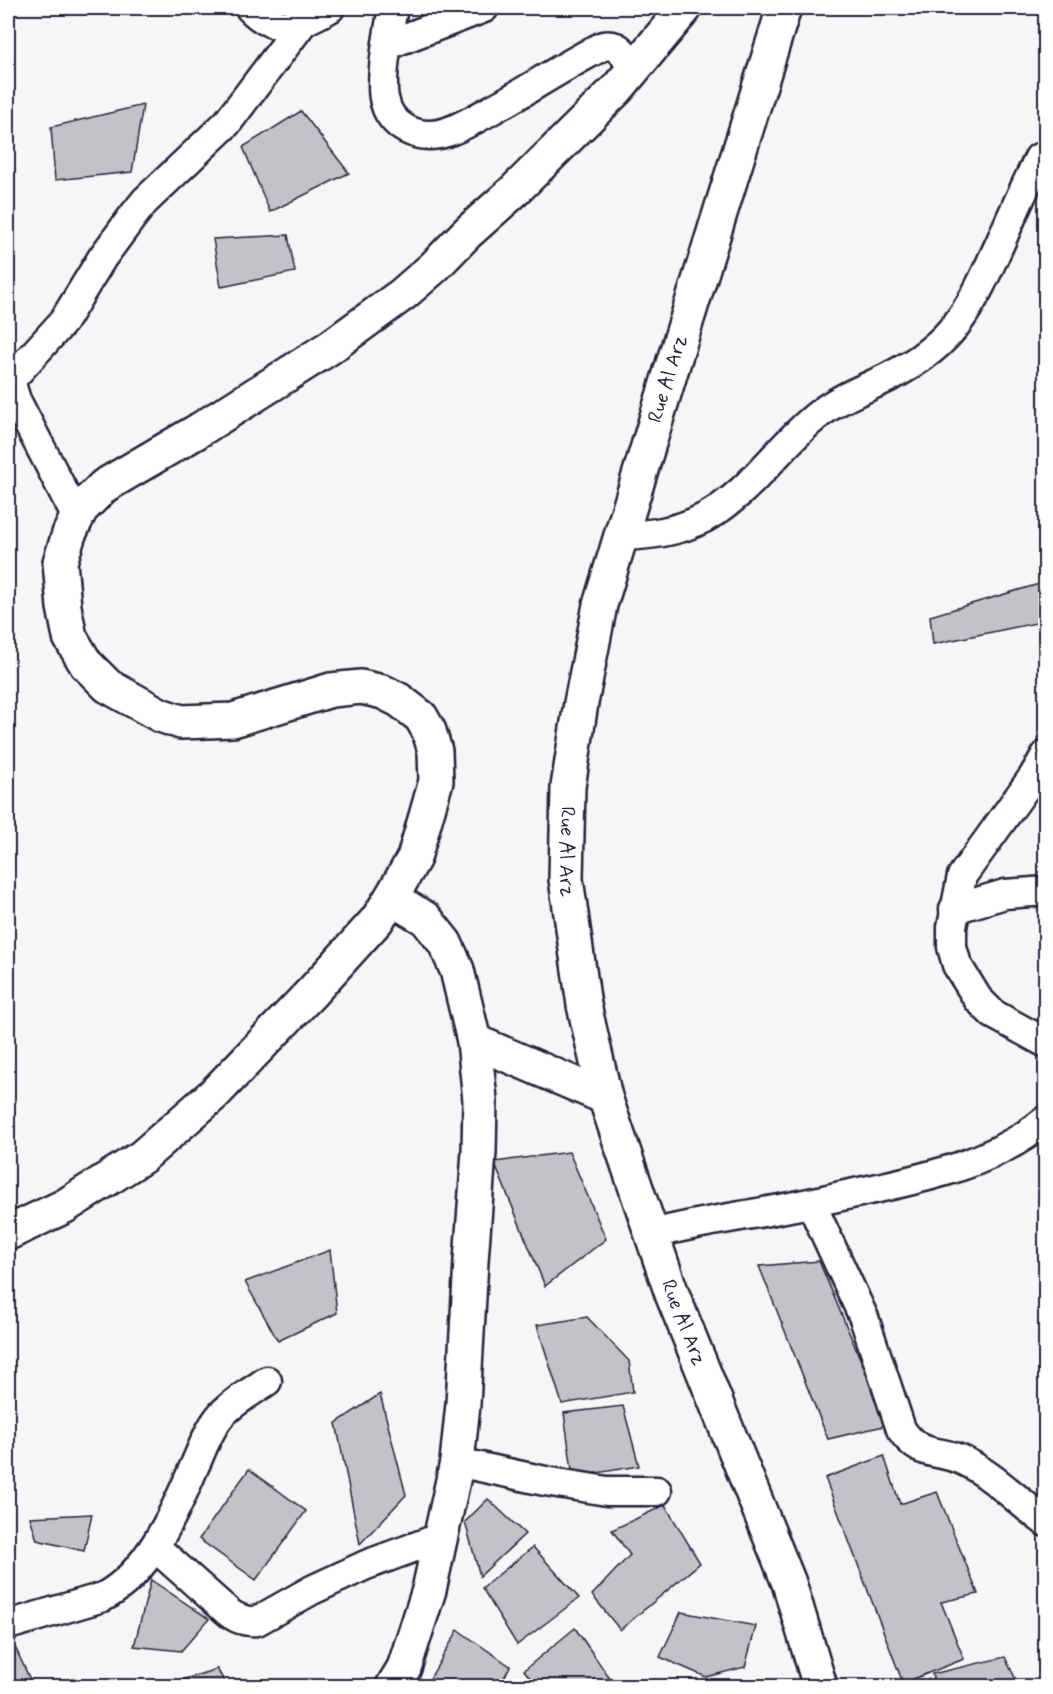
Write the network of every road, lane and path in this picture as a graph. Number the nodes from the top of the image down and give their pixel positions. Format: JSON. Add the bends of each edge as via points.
{"nodes":[{"id":1,"x":250,"y":8,"type":"edge"},
{"id":2,"x":330,"y":8,"type":"edge"},
{"id":3,"x":393,"y":8,"type":"edge"},
{"id":4,"x":484,"y":8,"type":"edge"},
{"id":5,"x":685,"y":8,"type":"edge"},
{"id":6,"x":784,"y":8,"type":"edge"},
{"id":7,"x":303,"y":22,"type":"junction"},
{"id":8,"x":387,"y":45,"type":"junction"},
{"id":9,"x":632,"y":72,"type":"junction"},
{"id":10,"x":1039,"y":158,"type":"dead end"},
{"id":11,"x":77,"y":518,"type":"junction"},
{"id":12,"x":620,"y":536,"type":"junction"},
{"id":13,"x":1046,"y":755,"type":"edge"},
{"id":14,"x":1046,"y":891,"type":"edge"},
{"id":15,"x":392,"y":898,"type":"junction"},
{"id":16,"x":954,"y":909,"type":"junction"},
{"id":17,"x":474,"y":1041,"type":"junction"},
{"id":18,"x":1046,"y":1043,"type":"edge"},
{"id":19,"x":605,"y":1096,"type":"junction"},
{"id":20,"x":1046,"y":1120,"type":"edge"},
{"id":21,"x":811,"y":1203,"type":"junction"},
{"id":22,"x":8,"y":1233,"type":"edge"},
{"id":23,"x":653,"y":1234,"type":"junction"},
{"id":24,"x":267,"y":1381,"type":"dead end"},
{"id":25,"x":457,"y":1462,"type":"junction"},
{"id":26,"x":657,"y":1491,"type":"dead end"},
{"id":27,"x":1046,"y":1522,"type":"edge"},
{"id":28,"x":442,"y":1537,"type":"junction"},
{"id":29,"x":155,"y":1547,"type":"junction"},
{"id":30,"x":8,"y":1624,"type":"edge"},
{"id":31,"x":393,"y":1686,"type":"edge"},
{"id":32,"x":820,"y":1686,"type":"edge"}],
"edges":[{"from":1,"to":7,"type":"street","via":[[274,24]]},
{"from":2,"to":7,"type":"street"},
{"from":3,"to":8,"type":"street"},
{"from":4,"to":8,"type":"street"},
{"from":5,"to":9,"type":"main road"},
{"from":6,"to":12,"type":"main road","name":"Rue Al Arz"},
{"from":7,"to":11,"type":"street","via":[[227,123],[145,201],[102,258],[63,322],[14,376],[11,384],[16,400]]},
{"from":8,"to":9,"type":"street","via":[[383,98],[394,120],[413,134],[446,132],[473,120],[603,46],[622,49]]},
{"from":9,"to":11,"type":"main road","via":[[514,191],[403,294],[329,348],[104,486]]},
{"from":10,"to":12,"type":"street","via":[[975,296],[960,319],[926,354],[819,414],[746,488],[705,517],[670,531]]},
{"from":11,"to":15,"type":"main road","via":[[60,562],[70,638],[86,664],[108,686],[138,705],[182,722],[233,720],[331,690],[361,687],[399,700],[421,717],[435,751],[436,781],[414,858]]},
{"from":12,"to":19,"type":"main road","name":"Rue Al Arz","via":[[600,605],[568,787],[566,879],[584,1005]]},
{"from":13,"to":16,"type":"street","via":[[962,876]]},
{"from":14,"to":16,"type":"street","via":[[1005,894]]},
{"from":15,"to":17,"type":"main road","via":[[426,919],[445,943],[457,970]]},
{"from":15,"to":22,"type":"main road","via":[[312,992],[214,1094],[142,1157],[65,1206]]},
{"from":16,"to":18,"type":"street","via":[[952,946],[966,984],[993,1014]]},
{"from":17,"to":19,"type":"main road"},
{"from":17,"to":25,"type":"main road","via":[[480,1100],[479,1152]]},
{"from":19,"to":23,"type":"main road","name":"Rue Al Arz"},
{"from":20,"to":21,"type":"street","via":[[1021,1140],[954,1169]]},
{"from":21,"to":23,"type":"street"},
{"from":21,"to":27,"type":"street","via":[[864,1318],[901,1429],[908,1439],[923,1451],[964,1461]]},
{"from":23,"to":32,"type":"main road","name":"Rue Al Arz","via":[[672,1294],[789,1583]]},
{"from":24,"to":29,"type":"street","via":[[222,1414]]},
{"from":25,"to":26,"type":"street","via":[[607,1491]]},
{"from":25,"to":28,"type":"main road"},
{"from":28,"to":29,"type":"street","via":[[366,1565],[249,1622],[233,1616]]},
{"from":28,"to":31,"type":"main road","via":[[418,1626],[404,1668]]},
{"from":29,"to":30,"type":"street","via":[[130,1577],[103,1597]]}]}
